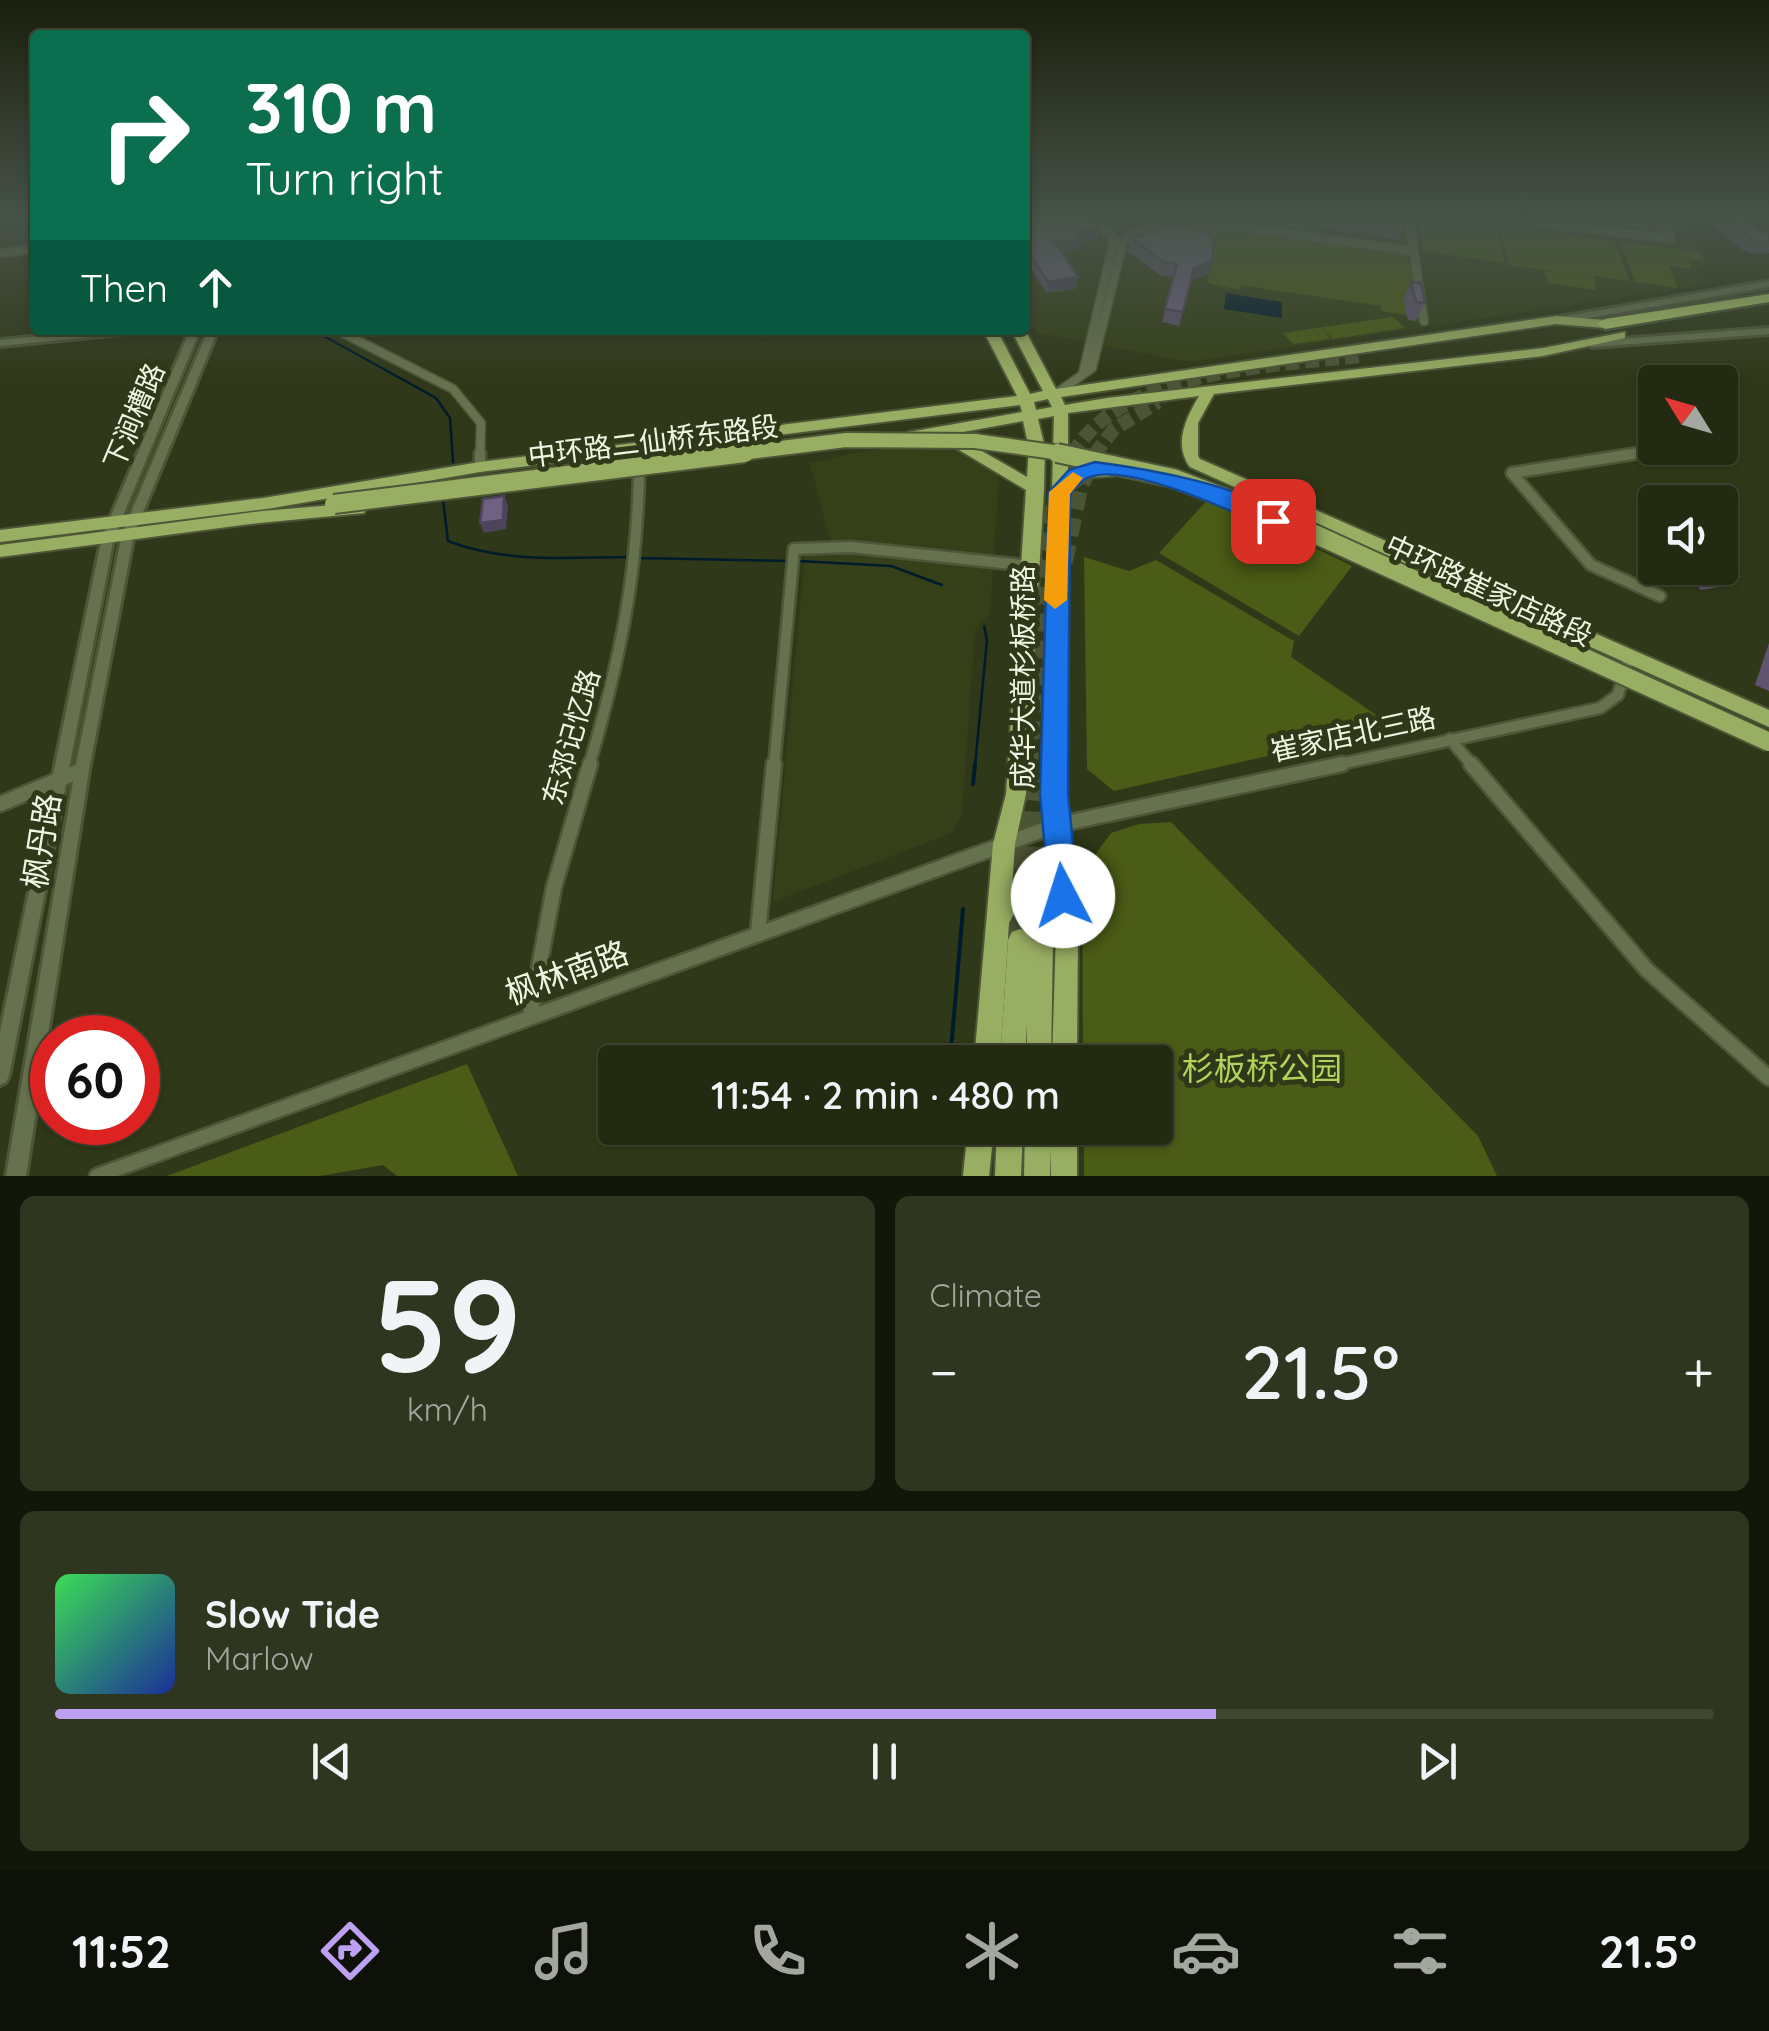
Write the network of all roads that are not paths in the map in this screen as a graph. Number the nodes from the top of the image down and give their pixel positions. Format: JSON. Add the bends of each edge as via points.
{"nodes":[{"id":1,"x":1115,"y":274,"type":"edge"},
{"id":2,"x":1417,"y":274,"type":"edge"},
{"id":3,"x":1769,"y":284,"type":"edge"},
{"id":4,"x":1769,"y":298,"type":"edge"},
{"id":5,"x":1769,"y":310,"type":"edge"},
{"id":6,"x":1556,"y":320,"type":"junction"},
{"id":7,"x":1424,"y":321,"type":"edge"},
{"id":8,"x":1605,"y":324,"type":"junction"},
{"id":9,"x":1769,"y":330,"type":"edge"},
{"id":10,"x":81,"y":335,"type":"edge"},
{"id":11,"x":193,"y":335,"type":"edge"},
{"id":12,"x":211,"y":335,"type":"edge"},
{"id":13,"x":348,"y":335,"type":"edge"},
{"id":14,"x":992,"y":335,"type":"edge"},
{"id":15,"x":1021,"y":335,"type":"edge"},
{"id":16,"x":1620,"y":335,"type":"junction"},
{"id":17,"x":0,"y":343,"type":"edge"},
{"id":18,"x":1592,"y":344,"type":"junction"},
{"id":19,"x":1375,"y":346,"type":"junction"},
{"id":20,"x":1028,"y":349,"type":"junction"},
{"id":21,"x":1002,"y":354,"type":"junction"},
{"id":22,"x":1278,"y":360,"type":"junction"},
{"id":23,"x":1395,"y":369,"type":"junction"},
{"id":24,"x":1288,"y":378,"type":"junction"},
{"id":25,"x":1209,"y":390,"type":"junction"},
{"id":26,"x":1058,"y":403,"type":"junction"},
{"id":27,"x":1029,"y":408,"type":"junction"},
{"id":28,"x":924,"y":436,"type":"junction"},
{"id":29,"x":1638,"y":453,"type":"edge"},
{"id":30,"x":480,"y":468,"type":"junction"},
{"id":31,"x":639,"y":468,"type":"junction"},
{"id":32,"x":1036,"y":489,"type":"junction"},
{"id":33,"x":1060,"y":492,"type":"junction"},
{"id":34,"x":335,"y":500,"type":"junction"},
{"id":35,"x":255,"y":511,"type":"junction"},
{"id":36,"x":132,"y":526,"type":"junction"},
{"id":37,"x":112,"y":528,"type":"junction"},
{"id":38,"x":0,"y":536,"type":"edge"},
{"id":39,"x":0,"y":552,"type":"edge"},
{"id":40,"x":1031,"y":566,"type":"junction"},
{"id":41,"x":1660,"y":596,"type":"dead end"},
{"id":42,"x":1629,"y":657,"type":"junction"},
{"id":43,"x":1624,"y":682,"type":"junction"},
{"id":44,"x":1769,"y":719,"type":"edge"},
{"id":45,"x":1769,"y":730,"type":"edge"},
{"id":46,"x":1450,"y":739,"type":"junction"},
{"id":47,"x":1769,"y":746,"type":"edge"},
{"id":48,"x":82,"y":770,"type":"junction"},
{"id":49,"x":57,"y":779,"type":"junction"},
{"id":50,"x":0,"y":804,"type":"edge"},
{"id":51,"x":1056,"y":825,"type":"junction"},
{"id":52,"x":1004,"y":844,"type":"junction"},
{"id":53,"x":1067,"y":932,"type":"junction"},
{"id":54,"x":758,"y":933,"type":"junction"},
{"id":55,"x":1020,"y":935,"type":"junction"},
{"id":56,"x":530,"y":1016,"type":"junction"},
{"id":57,"x":991,"y":1045,"type":"edge"},
{"id":58,"x":1015,"y":1045,"type":"edge"},
{"id":59,"x":1036,"y":1045,"type":"edge"},
{"id":60,"x":1065,"y":1045,"type":"edge"},
{"id":61,"x":0,"y":1076,"type":"edge"},
{"id":62,"x":1769,"y":1078,"type":"edge"},
{"id":63,"x":979,"y":1145,"type":"edge"},
{"id":64,"x":1009,"y":1145,"type":"edge"},
{"id":65,"x":1038,"y":1145,"type":"edge"},
{"id":66,"x":1064,"y":1145,"type":"edge"},
{"id":67,"x":16,"y":1176,"type":"edge"},
{"id":68,"x":97,"y":1176,"type":"edge"},
{"id":69,"x":976,"y":1176,"type":"edge"},
{"id":70,"x":1008,"y":1176,"type":"edge"},
{"id":71,"x":1038,"y":1176,"type":"edge"},
{"id":72,"x":1064,"y":1176,"type":"edge"}],
"edges":[{"from":1,"to":26,"type":"street","via":[[1092,368]]},
{"from":2,"to":7,"type":"street"},
{"from":3,"to":6,"type":"street"},
{"from":4,"to":8,"type":"highway"},
{"from":5,"to":16,"type":"highway"},
{"from":6,"to":8,"type":"main road"},
{"from":6,"to":19,"type":"main road"},
{"from":8,"to":16,"type":"main road","via":[[1365,360]]},
{"from":9,"to":18,"type":"street"},
{"from":10,"to":17,"type":"street"},
{"from":11,"to":37,"type":"street","name":"下涧槽路"},
{"from":12,"to":36,"type":"street","name":"下涧槽路"},
{"from":13,"to":30,"type":"street","via":[[453,389],[482,422]]},
{"from":14,"to":21,"type":"main road"},
{"from":15,"to":20,"type":"main road"},
{"from":16,"to":18,"type":"main road"},
{"from":18,"to":23,"type":"main road"},
{"from":19,"to":22,"type":"main road"},
{"from":19,"to":23,"type":"main road","via":[[1338,361],[1356,370]]},
{"from":20,"to":21,"type":"main road","via":[[1016,358]]},
{"from":20,"to":26,"type":"main road"},
{"from":21,"to":27,"type":"main road"},
{"from":22,"to":24,"type":"main road","via":[[1306,359],[1325,368]]},
{"from":22,"to":26,"type":"main road"},
{"from":23,"to":24,"type":"main road"},
{"from":24,"to":25,"type":"main road"},
{"from":25,"to":26,"type":"main road"},
{"from":25,"to":42,"type":"main road","name":"中环路崔家店路段","via":[[1191,423],[1190,456],[1196,463]]},
{"from":26,"to":27,"type":"main road","name":"中环路二仙桥东路段"},
{"from":26,"to":33,"type":"main road","name":"成华大道杉板桥路"},
{"from":27,"to":28,"type":"main road","name":"中环路二仙桥东路段"},
{"from":27,"to":30,"type":"main road","name":"中环路二仙桥东路段"},
{"from":27,"to":32,"type":"main road","name":"成华大道杉板桥路"},
{"from":28,"to":31,"type":"main road","name":"中环路二仙桥东路段"},
{"from":28,"to":32,"type":"main road","via":[[949,438]]},
{"from":29,"to":41,"type":"street","via":[[1512,473],[1591,566]]},
{"from":30,"to":35,"type":"main road","name":"中环路二仙桥东路段"},
{"from":31,"to":35,"type":"main road","name":"中环路二仙桥东路段","via":[[329,514]]},
{"from":31,"to":56,"type":"street","name":"东郊记忆路","via":[[638,550],[617,670],[554,886]]},
{"from":32,"to":40,"type":"main road","name":"成华大道杉板桥路"},
{"from":33,"to":43,"type":"main road","name":"中环路崔家店路段","via":[[1076,475],[1095,469],[1185,483]]},
{"from":33,"to":51,"type":"main road","name":"成华大道杉板桥路"},
{"from":34,"to":35,"type":"main road","name":"中环路二仙桥东路段"},
{"from":34,"to":45,"type":"main road","bridge":true,"via":[[867,433],[978,434],[1068,446],[1181,472],[1265,502]]},
{"from":34,"to":47,"type":"main road","bridge":true,"via":[[846,440],[976,441],[1081,456],[1198,486],[1284,520]]},
{"from":35,"to":36,"type":"main road","name":"中环路二仙桥东路段"},
{"from":36,"to":37,"type":"main road","name":"中环路二仙桥东路段"},
{"from":36,"to":48,"type":"street","name":"枫丹路"},
{"from":37,"to":38,"type":"main road","name":"中环路二仙桥东路段"},
{"from":37,"to":39,"type":"main road","name":"中环路二仙桥东路段"},
{"from":37,"to":49,"type":"street","name":"枫丹路"},
{"from":40,"to":52,"type":"main road","name":"成华大道杉板桥路","via":[[1016,794]]},
{"from":40,"to":54,"type":"street","via":[[794,548]]},
{"from":42,"to":43,"type":"street"},
{"from":42,"to":44,"type":"main road","name":"中环路崔家店路段"},
{"from":43,"to":46,"type":"street","name":"崔家店北三路","via":[[1600,708]]},
{"from":43,"to":47,"type":"main road","name":"中环路崔家店路段"},
{"from":46,"to":51,"type":"street","name":"崔家店北三路"},
{"from":46,"to":62,"type":"street","via":[[1647,970]]},
{"from":48,"to":49,"type":"street"},
{"from":48,"to":67,"type":"street","name":"枫丹路"},
{"from":49,"to":50,"type":"street"},
{"from":49,"to":61,"type":"street","name":"枫丹路"},
{"from":51,"to":52,"type":"street","name":"枫林南路"},
{"from":51,"to":53,"type":"main road","name":"成华大道杉板桥路"},
{"from":52,"to":54,"type":"street","name":"枫林南路"},
{"from":52,"to":55,"type":"main road","name":"成华大道杉板桥路"},
{"from":53,"to":55,"type":"main road","via":[[1050,900],[1030,897],[1009,900]]},
{"from":53,"to":60,"type":"main road","name":"成华大道杉板桥路"},
{"from":54,"to":56,"type":"street","name":"枫林南路"},
{"from":55,"to":57,"type":"main road","name":"成华大道杉板桥路"},
{"from":55,"to":58,"type":"main road"},
{"from":55,"to":59,"type":"main road"},
{"from":56,"to":68,"type":"street","name":"枫林南路"},
{"from":63,"to":69,"type":"main road"},
{"from":64,"to":70,"type":"main road"},
{"from":65,"to":71,"type":"main road"},
{"from":66,"to":72,"type":"main road"}]}
